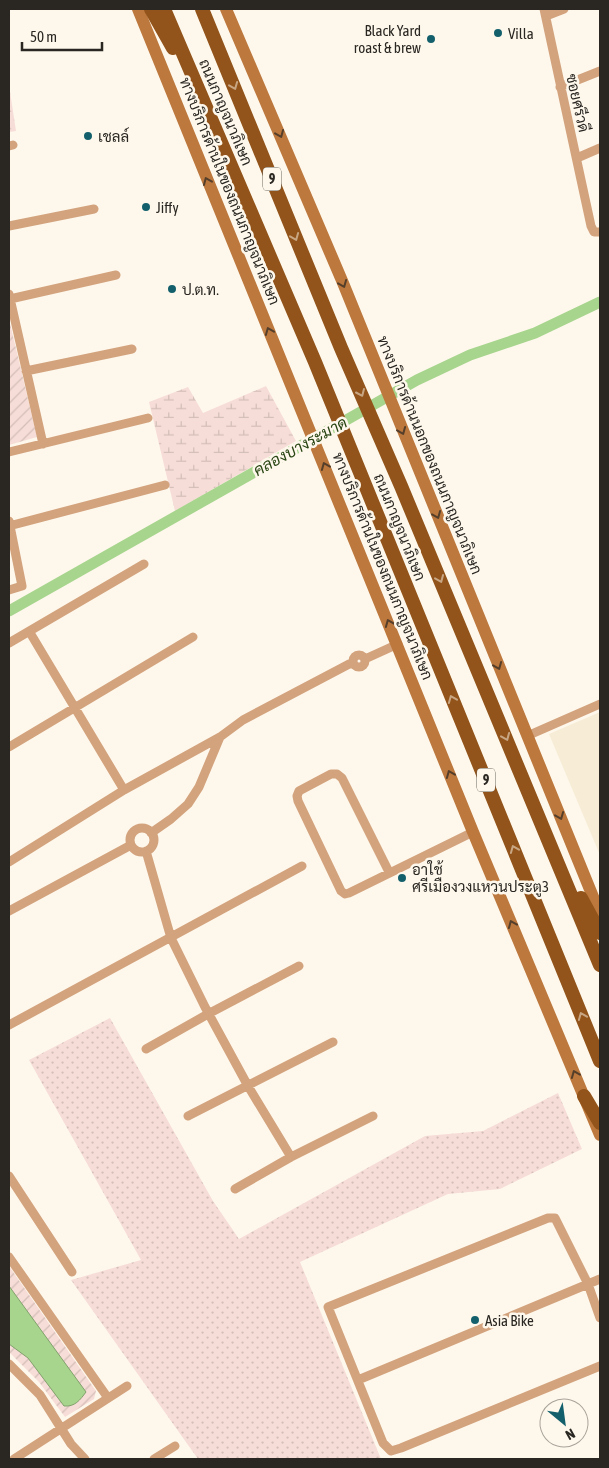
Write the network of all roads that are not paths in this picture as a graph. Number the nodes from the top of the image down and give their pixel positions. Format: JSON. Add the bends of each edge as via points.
{"nodes":[{"id":1,"x":138,"y":9,"type":"edge"},
{"id":2,"x":151,"y":9,"type":"edge"},
{"id":3,"x":164,"y":9,"type":"edge"},
{"id":4,"x":202,"y":9,"type":"edge"},
{"id":5,"x":211,"y":9,"type":"edge"},
{"id":6,"x":226,"y":9,"type":"edge"},
{"id":7,"x":564,"y":9,"type":"edge"},
{"id":8,"x":545,"y":12,"type":"edge"},
{"id":9,"x":223,"y":59,"type":"junction"},
{"id":10,"x":600,"y":71,"type":"edge"},
{"id":11,"x":560,"y":87,"type":"junction"},
{"id":12,"x":205,"y":105,"type":"junction"},
{"id":13,"x":600,"y":148,"type":"edge"},
{"id":14,"x":577,"y":158,"type":"junction"},
{"id":15,"x":94,"y":209,"type":"dead end"},
{"id":16,"x":9,"y":226,"type":"edge"},
{"id":17,"x":597,"y":232,"type":"edge"},
{"id":18,"x":116,"y":275,"type":"dead end"},
{"id":19,"x":9,"y":297,"type":"edge"},
{"id":20,"x":132,"y":349,"type":"dead end"},
{"id":21,"x":26,"y":371,"type":"junction"},
{"id":22,"x":148,"y":418,"type":"dead end"},
{"id":23,"x":43,"y":444,"type":"junction"},
{"id":24,"x":9,"y":452,"type":"edge"},
{"id":25,"x":165,"y":485,"type":"dead end"},
{"id":26,"x":9,"y":524,"type":"edge"},
{"id":27,"x":144,"y":564,"type":"dead end"},
{"id":28,"x":9,"y":590,"type":"edge"},
{"id":29,"x":29,"y":631,"type":"junction"},
{"id":30,"x":193,"y":638,"type":"dead end"},
{"id":31,"x":9,"y":643,"type":"edge"},
{"id":32,"x":398,"y":644,"type":"junction"},
{"id":33,"x":600,"y":704,"type":"edge"},
{"id":34,"x":75,"y":707,"type":"junction"},
{"id":35,"x":527,"y":736,"type":"junction"},
{"id":36,"x":220,"y":737,"type":"junction"},
{"id":37,"x":9,"y":747,"type":"edge"},
{"id":38,"x":124,"y":790,"type":"junction"},
{"id":39,"x":474,"y":832,"type":"junction"},
{"id":40,"x":151,"y":833,"type":"junction"},
{"id":41,"x":131,"y":845,"type":"junction"},
{"id":42,"x":553,"y":849,"type":"junction"},
{"id":43,"x":146,"y":851,"type":"junction"},
{"id":44,"x":9,"y":862,"type":"edge"},
{"id":45,"x":302,"y":866,"type":"dead end"},
{"id":46,"x":389,"y":872,"type":"junction"},
{"id":47,"x":9,"y":911,"type":"edge"},
{"id":48,"x":600,"y":914,"type":"edge"},
{"id":49,"x":600,"y":932,"type":"edge"},
{"id":50,"x":171,"y":938,"type":"junction"},
{"id":51,"x":600,"y":965,"type":"edge"},
{"id":52,"x":299,"y":966,"type":"dead end"},
{"id":53,"x":208,"y":1014,"type":"junction"},
{"id":54,"x":9,"y":1025,"type":"edge"},
{"id":55,"x":334,"y":1042,"type":"dead end"},
{"id":56,"x":146,"y":1049,"type":"dead end"},
{"id":57,"x":600,"y":1061,"type":"edge"},
{"id":58,"x":248,"y":1086,"type":"junction"},
{"id":59,"x":584,"y":1096,"type":"junction"},
{"id":60,"x":188,"y":1116,"type":"dead end"},
{"id":61,"x":373,"y":1116,"type":"dead end"},
{"id":62,"x":600,"y":1124,"type":"edge"},
{"id":63,"x":600,"y":1135,"type":"edge"},
{"id":64,"x":291,"y":1157,"type":"junction"},
{"id":65,"x":9,"y":1176,"type":"edge"},
{"id":66,"x":235,"y":1189,"type":"dead end"},
{"id":67,"x":9,"y":1256,"type":"edge"},
{"id":68,"x":72,"y":1272,"type":"dead end"},
{"id":69,"x":600,"y":1279,"type":"edge"},
{"id":70,"x":588,"y":1284,"type":"junction"},
{"id":71,"x":600,"y":1318,"type":"edge"},
{"id":72,"x":9,"y":1365,"type":"edge"},
{"id":73,"x":600,"y":1366,"type":"edge"},
{"id":74,"x":358,"y":1380,"type":"junction"},
{"id":75,"x":127,"y":1386,"type":"dead end"},
{"id":76,"x":108,"y":1398,"type":"junction"},
{"id":77,"x":61,"y":1429,"type":"junction"},
{"id":78,"x":71,"y":1444,"type":"junction"},
{"id":79,"x":175,"y":1446,"type":"dead end"},
{"id":80,"x":14,"y":1459,"type":"edge"},
{"id":81,"x":76,"y":1459,"type":"edge"},
{"id":82,"x":85,"y":1459,"type":"edge"},
{"id":83,"x":154,"y":1459,"type":"edge"}],
"edges":[{"from":32,"to":1,"type":"main road","name":"ทางบริการด้านในของถนนกาญจนาภิเษก","one_way":true},
{"from":2,"to":12,"type":"highway"},
{"from":3,"to":12,"type":"highway","name":"ถนนกาญจนาภิเษก","number":"9"},
{"from":4,"to":9,"type":"highway","name":"ถนนกาญจนาภิเษก","number":"9"},
{"from":5,"to":9,"type":"highway"},
{"from":6,"to":35,"type":"main road","name":"ทางบริการด้านนอกของถนนกาญจนาภิเษก","one_way":true,"via":[[343,283]]},
{"from":7,"to":8,"type":"street"},
{"from":8,"to":11,"type":"street","name":"ซอยศรีวดี"},
{"from":9,"to":42,"type":"highway","name":"ถนนกาญจนาภิเษก","number":"9","one_way":true,"via":[[341,348]]},
{"from":10,"to":11,"type":"street"},
{"from":11,"to":14,"type":"street","name":"ซอยศรีวดี"},
{"from":57,"to":12,"type":"highway","name":"ถนนกาญจนาภิเษก","number":"9","one_way":true,"via":[[315,362]]},
{"from":13,"to":14,"type":"street"},
{"from":14,"to":17,"type":"street","name":"ซอยศรีวดี","via":[[591,226]]},
{"from":15,"to":16,"type":"street"},
{"from":18,"to":19,"type":"street"},
{"from":19,"to":21,"type":"street"},
{"from":20,"to":21,"type":"street"},
{"from":21,"to":23,"type":"street"},
{"from":22,"to":23,"type":"street"},
{"from":23,"to":24,"type":"street"},
{"from":25,"to":26,"type":"street"},
{"from":26,"to":28,"type":"street","via":[[22,586]]},
{"from":27,"to":29,"type":"street"},
{"from":29,"to":31,"type":"street"},
{"from":29,"to":34,"type":"street"},
{"from":30,"to":34,"type":"street"},
{"from":32,"to":36,"type":"street","via":[[365,659],[365,663],[358,667],[353,662],[243,720]]},
{"from":39,"to":32,"type":"main road","name":"ทางบริการด้านในของถนนกาญจนาภิเษก","one_way":true},
{"from":33,"to":35,"type":"street"},
{"from":34,"to":37,"type":"street"},
{"from":34,"to":38,"type":"street"},
{"from":35,"to":48,"type":"main road","name":"ทางบริการด้านนอกของถนนกาญจนาภิเษก","one_way":true},
{"from":36,"to":38,"type":"street"},
{"from":36,"to":40,"type":"street","via":[[199,787],[188,804]]},
{"from":38,"to":44,"type":"street"},
{"from":39,"to":46,"type":"street"},
{"from":59,"to":39,"type":"main road","name":"ทางบริการด้านในของถนนกาญจนาภิเษก","one_way":true},
{"from":40,"to":41,"type":"street","via":[[144,828],[135,830],[130,836]]},
{"from":40,"to":43,"type":"street","via":[[153,843]]},
{"from":41,"to":43,"type":"street","via":[[138,852]]},
{"from":41,"to":47,"type":"street"},
{"from":42,"to":49,"type":"highway"},
{"from":42,"to":51,"type":"highway","name":"ถนนกาญจนาภิเษก","number":"9"},
{"from":43,"to":50,"type":"street"},
{"from":45,"to":50,"type":"street"},
{"from":46,"to":46,"type":"street","via":[[349,893],[341,891],[298,801],[299,791],[338,774]]},
{"from":50,"to":53,"type":"street"},
{"from":50,"to":54,"type":"street"},
{"from":52,"to":53,"type":"street"},
{"from":53,"to":56,"type":"street"},
{"from":53,"to":58,"type":"street"},
{"from":55,"to":58,"type":"street"},
{"from":58,"to":60,"type":"street"},
{"from":58,"to":64,"type":"street"},
{"from":59,"to":62,"type":"highway"},
{"from":59,"to":63,"type":"main road","name":"ทางบริการด้านในของถนนกาญจนาภิเษก"},
{"from":61,"to":64,"type":"street"},
{"from":64,"to":66,"type":"street"},
{"from":65,"to":68,"type":"street"},
{"from":67,"to":76,"type":"street"},
{"from":69,"to":70,"type":"street"},
{"from":70,"to":71,"type":"street"},
{"from":70,"to":74,"type":"street"},
{"from":70,"to":74,"type":"street","via":[[559,1224],[555,1218],[548,1218],[328,1307]]},
{"from":72,"to":77,"type":"street","via":[[40,1395]]},
{"from":73,"to":74,"type":"street","via":[[391,1451],[384,1443]]},
{"from":75,"to":76,"type":"street"},
{"from":76,"to":77,"type":"street"},
{"from":77,"to":78,"type":"street"},
{"from":77,"to":80,"type":"street"},
{"from":78,"to":81,"type":"street"},
{"from":78,"to":82,"type":"street"},
{"from":79,"to":83,"type":"street"}]}
